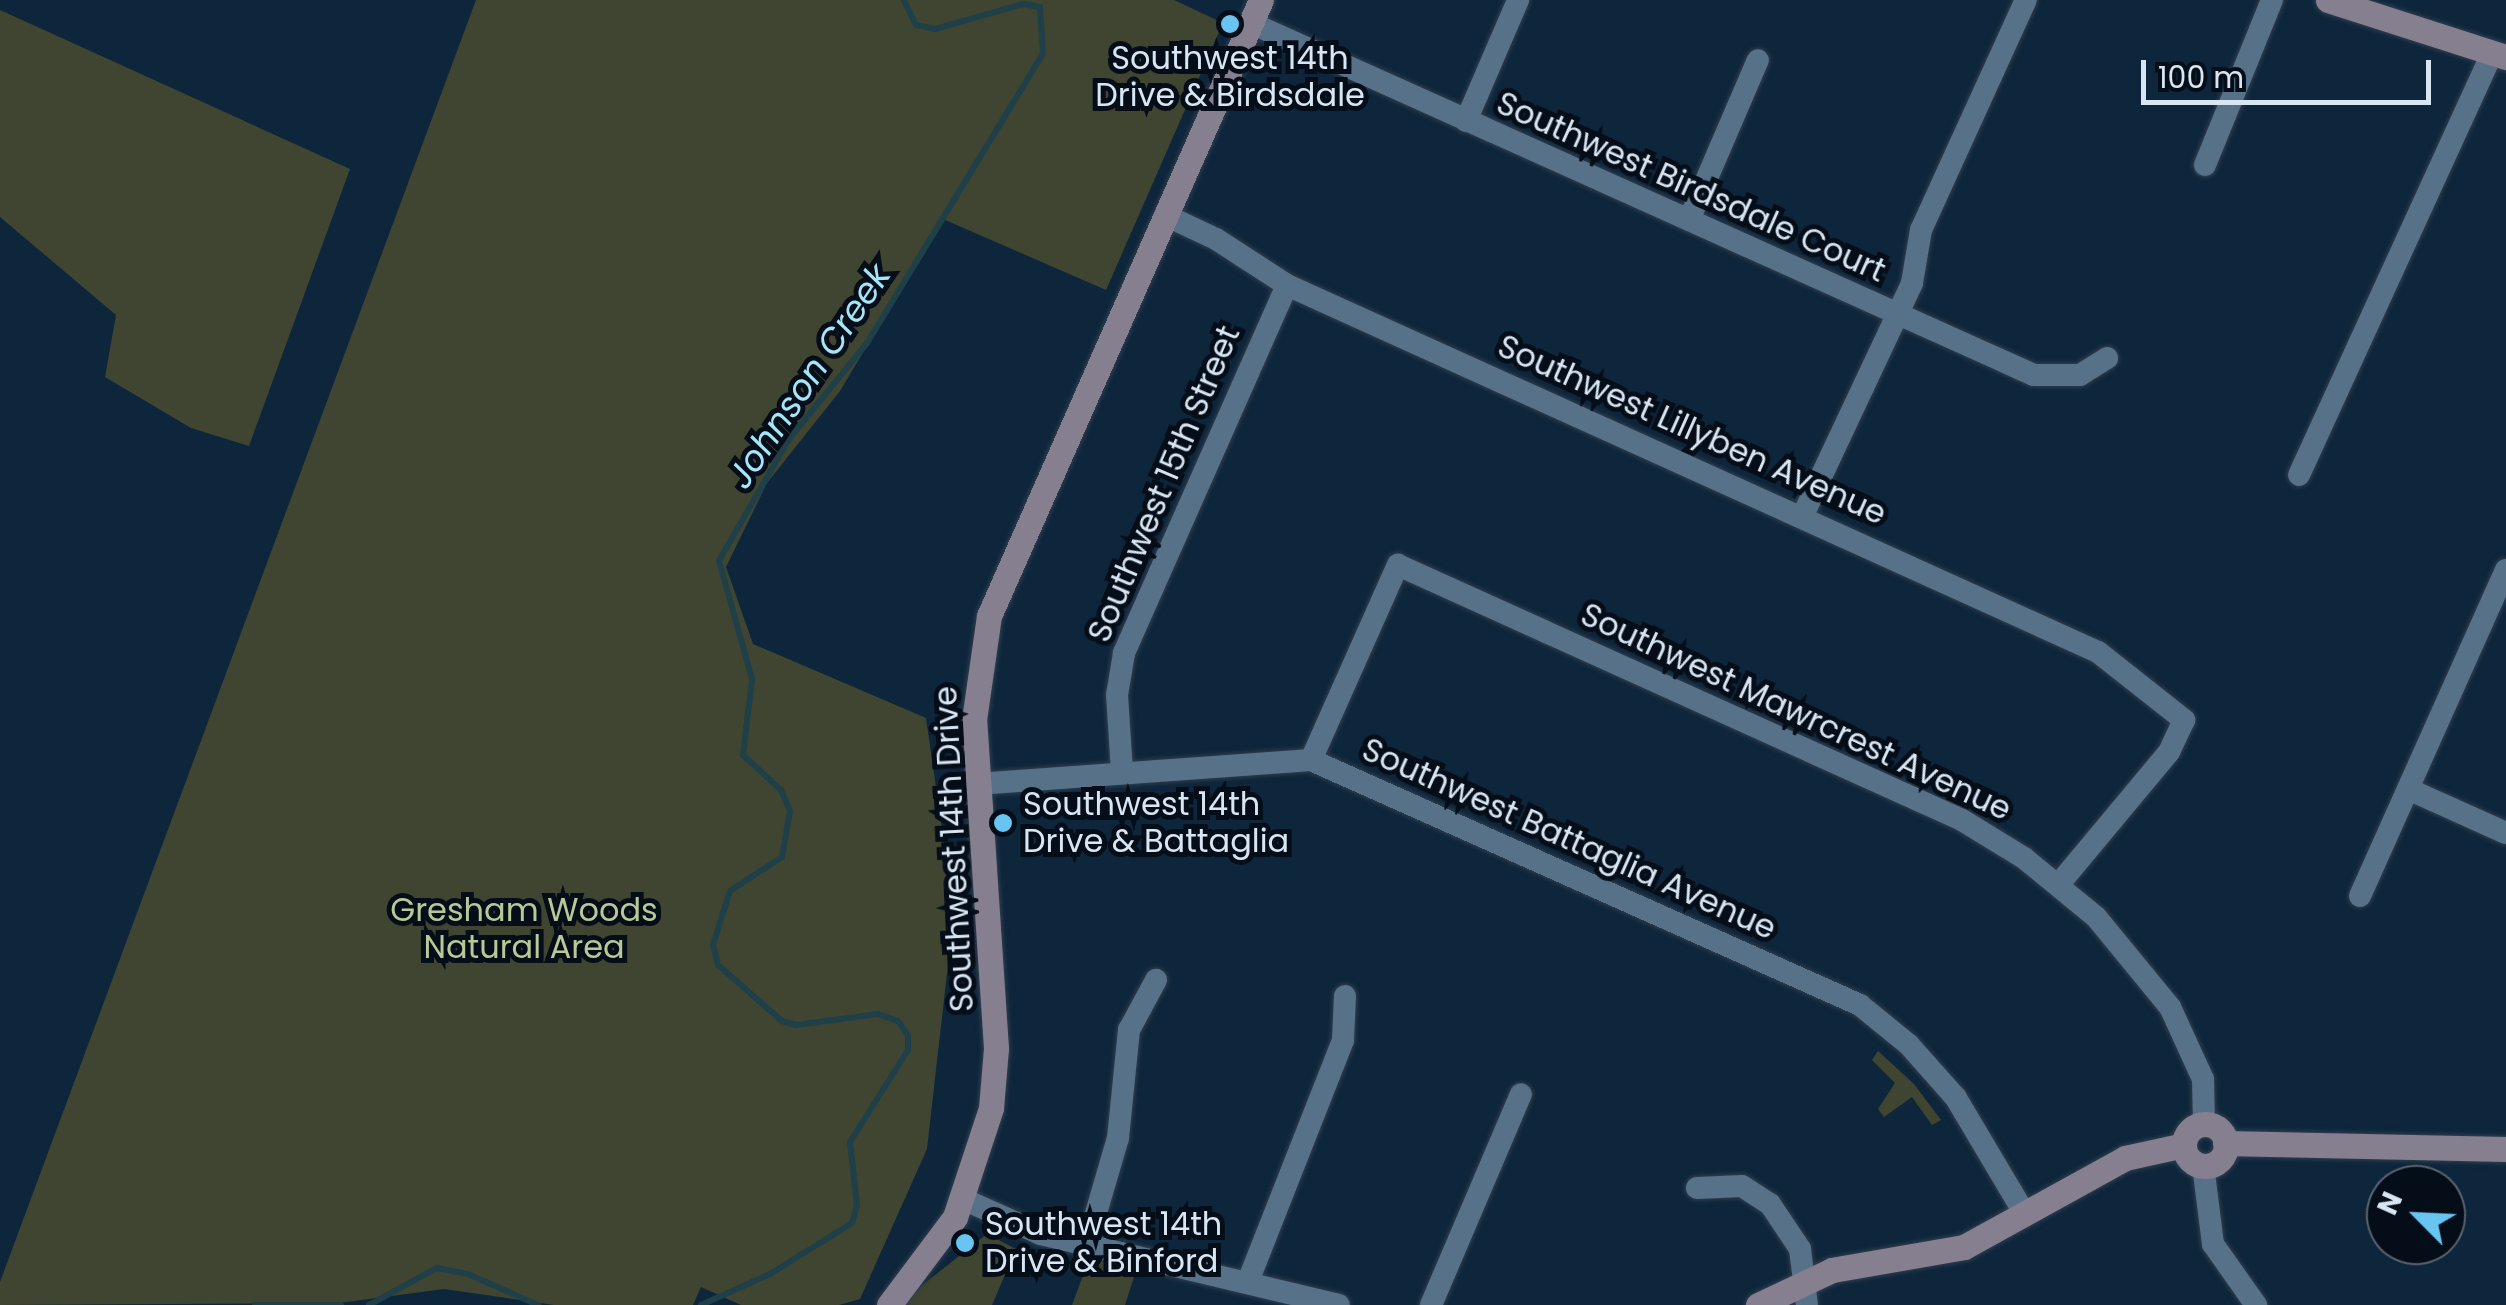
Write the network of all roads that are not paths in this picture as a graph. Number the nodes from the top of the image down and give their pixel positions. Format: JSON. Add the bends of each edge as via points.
{"nodes":[{"id":1,"x":1518,"y":0,"type":"edge"},
{"id":2,"x":2026,"y":0,"type":"edge"},
{"id":3,"x":2272,"y":0,"type":"edge"},
{"id":4,"x":2328,"y":0,"type":"edge"},
{"id":5,"x":1256,"y":12,"type":"edge"},
{"id":6,"x":2499,"y":55,"type":"edge"},
{"id":7,"x":1758,"y":60,"type":"dead end"},
{"id":8,"x":1466,"y":120,"type":"junction"},
{"id":9,"x":2205,"y":165,"type":"dead end"},
{"id":10,"x":1165,"y":215,"type":"junction"},
{"id":11,"x":1690,"y":220,"type":"junction"},
{"id":12,"x":1286,"y":285,"type":"junction"},
{"id":13,"x":1896,"y":315,"type":"junction"},
{"id":14,"x":2106,"y":358,"type":"dead end"},
{"id":15,"x":2300,"y":475,"type":"dead end"},
{"id":16,"x":1803,"y":515,"type":"junction"},
{"id":17,"x":2506,"y":570,"type":"edge"},
{"id":18,"x":1311,"y":760,"type":"junction"},
{"id":19,"x":1122,"y":772,"type":"junction"},
{"id":20,"x":977,"y":784,"type":"junction"},
{"id":21,"x":2408,"y":790,"type":"junction"},
{"id":22,"x":2506,"y":834,"type":"edge"},
{"id":23,"x":2059,"y":884,"type":"junction"},
{"id":24,"x":2360,"y":896,"type":"dead end"},
{"id":25,"x":1156,"y":980,"type":"dead end"},
{"id":26,"x":1345,"y":996,"type":"dead end"},
{"id":27,"x":1522,"y":1094,"type":"dead end"},
{"id":28,"x":2204,"y":1124,"type":"junction"},
{"id":29,"x":2225,"y":1144,"type":"junction"},
{"id":30,"x":2184,"y":1145,"type":"junction"},
{"id":31,"x":2506,"y":1149,"type":"edge"},
{"id":32,"x":2204,"y":1165,"type":"junction"},
{"id":33,"x":1697,"y":1188,"type":"dead end"},
{"id":34,"x":963,"y":1199,"type":"junction"},
{"id":35,"x":2025,"y":1214,"type":"junction"},
{"id":36,"x":1087,"y":1244,"type":"junction"},
{"id":37,"x":1249,"y":1280,"type":"junction"},
{"id":38,"x":1806,"y":1292,"type":"edge"},
{"id":39,"x":889,"y":1305,"type":"edge"},
{"id":40,"x":1339,"y":1305,"type":"edge"},
{"id":41,"x":1431,"y":1305,"type":"edge"},
{"id":42,"x":1758,"y":1305,"type":"edge"},
{"id":43,"x":2256,"y":1305,"type":"edge"}],
"edges":[{"from":1,"to":8,"type":"street"},
{"from":2,"to":13,"type":"street","via":[[1921,230],[1916,270]]},
{"from":3,"to":9,"type":"street"},
{"from":4,"to":6,"type":"street"},
{"from":5,"to":8,"type":"street","name":"Southwest Birdsdale Court"},
{"from":5,"to":10,"type":"street","name":"Southwest 14th Drive"},
{"from":6,"to":15,"type":"street"},
{"from":7,"to":11,"type":"street"},
{"from":8,"to":11,"type":"street","name":"Southwest Birdsdale Court"},
{"from":10,"to":12,"type":"street","name":"Southwest Lillyben Avenue"},
{"from":10,"to":20,"type":"street","name":"Southwest 14th Drive","via":[[988,616],[975,694]]},
{"from":11,"to":13,"type":"street","name":"Southwest Birdsdale Court"},
{"from":12,"to":16,"type":"street","name":"Southwest Lillyben Avenue"},
{"from":12,"to":19,"type":"street","name":"Southwest 15th Street","via":[[1124,654],[1117,695]]},
{"from":13,"to":14,"type":"street","name":"Southwest Birdsdale Court","via":[[2034,376],[2080,375]]},
{"from":13,"to":16,"type":"street"},
{"from":16,"to":23,"type":"street","name":"Southwest Lillyben Avenue","via":[[2075,639],[2184,720],[2169,752]]},
{"from":17,"to":21,"type":"street"},
{"from":18,"to":19,"type":"street","name":"Southwest Battaglia Avenue"},
{"from":18,"to":23,"type":"street","name":"Southwest Mawrcrest Avenue","via":[[1398,565],[1962,820]]},
{"from":18,"to":35,"type":"street","name":"Southwest Battaglia Avenue","via":[[1860,1005],[1909,1045],[1956,1098]]},
{"from":19,"to":20,"type":"street","name":"Southwest Battaglia Avenue"},
{"from":20,"to":34,"type":"street","name":"Southwest 14th Drive","via":[[995,1078],[985,1138]]},
{"from":21,"to":22,"type":"street"},
{"from":21,"to":24,"type":"street"},
{"from":23,"to":28,"type":"street","name":"Southwest Mawrcrest Avenue","via":[[2132,956],[2170,1006],[2203,1079]]},
{"from":25,"to":36,"type":"street","via":[[1129,1030],[1118,1138]]},
{"from":26,"to":37,"type":"street","via":[[1343,1040]]},
{"from":27,"to":41,"type":"street"},
{"from":28,"to":29,"type":"street","via":[[2218,1130]]},
{"from":28,"to":30,"type":"street","via":[[2190,1130]]},
{"from":29,"to":31,"type":"street"},
{"from":29,"to":32,"type":"street","via":[[2219,1159]]},
{"from":30,"to":32,"type":"street","via":[[2190,1159]]},
{"from":30,"to":35,"type":"street","via":[[2125,1158]]},
{"from":32,"to":43,"type":"street","via":[[2213,1244]]},
{"from":33,"to":38,"type":"street","via":[[1742,1186],[1770,1204],[1800,1249]]},
{"from":34,"to":36,"type":"street","via":[[1041,1234]]},
{"from":34,"to":39,"type":"street","name":"Southwest 14th Drive","via":[[933,1252]]},
{"from":35,"to":38,"type":"street","via":[[1945,1254],[1832,1270]]},
{"from":36,"to":37,"type":"street"},
{"from":37,"to":40,"type":"street"},
{"from":38,"to":42,"type":"street"}]}
